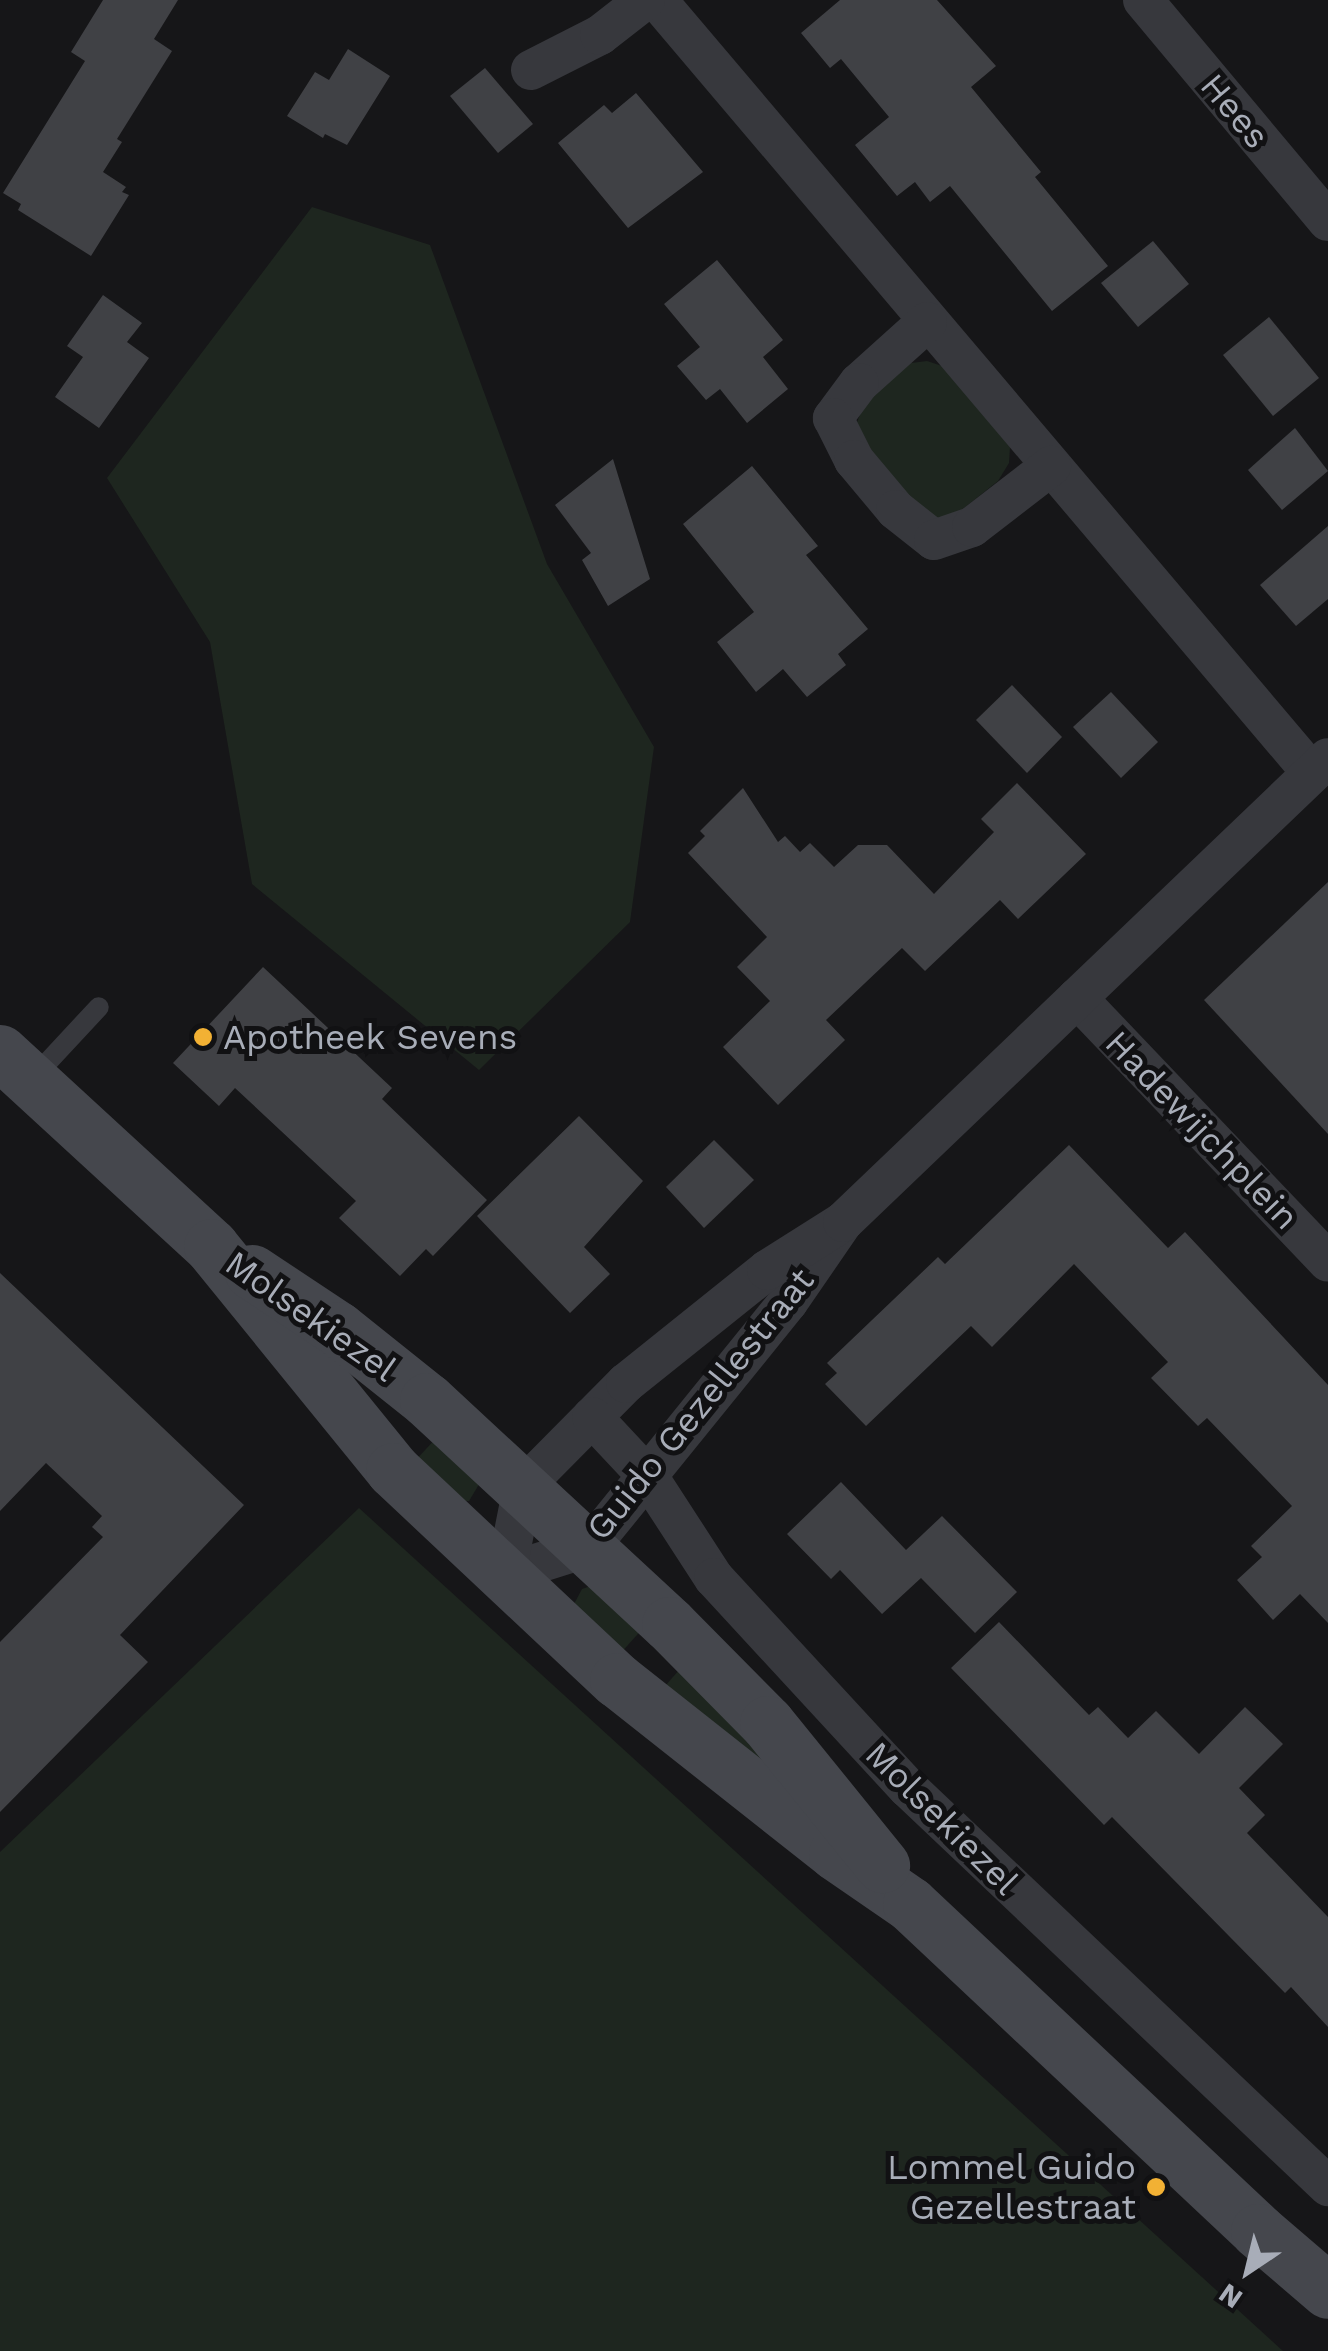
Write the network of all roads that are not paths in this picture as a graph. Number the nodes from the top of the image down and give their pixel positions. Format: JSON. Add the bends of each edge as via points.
{"nodes":[{"id":1,"x":646,"y":0,"type":"edge"},
{"id":2,"x":657,"y":0,"type":"edge"},
{"id":3,"x":1143,"y":0,"type":"edge"},
{"id":4,"x":531,"y":70,"type":"dead end"},
{"id":5,"x":1328,"y":221,"type":"edge"},
{"id":6,"x":928,"y":322,"type":"junction"},
{"id":7,"x":1050,"y":466,"type":"junction"},
{"id":8,"x":1320,"y":766,"type":"edge"},
{"id":9,"x":1077,"y":998,"type":"junction"},
{"id":10,"x":99,"y":1007,"type":"dead end"},
{"id":11,"x":15,"y":1066,"type":"edge"},
{"id":12,"x":843,"y":1222,"type":"junction"},
{"id":13,"x":210,"y":1246,"type":"junction"},
{"id":14,"x":1328,"y":1262,"type":"edge"},
{"id":15,"x":592,"y":1417,"type":"junction"},
{"id":16,"x":649,"y":1478,"type":"junction"},
{"id":17,"x":523,"y":1487,"type":"junction"},
{"id":18,"x":586,"y":1548,"type":"junction"},
{"id":19,"x":506,"y":1573,"type":"junction"},
{"id":20,"x":910,"y":1904,"type":"junction"},
{"id":21,"x":1328,"y":2186,"type":"edge"},
{"id":22,"x":1328,"y":2290,"type":"edge"}],
"edges":[{"from":1,"to":4,"type":"street","via":[[600,35]]},
{"from":2,"to":6,"type":"street"},
{"from":3,"to":5,"type":"street","name":"Hees"},
{"from":6,"to":7,"type":"street"},
{"from":6,"to":7,"type":"street","via":[[858,383],[834,418],[854,460],[896,510],[934,540],[972,527]]},
{"from":7,"to":8,"type":"street"},
{"from":8,"to":9,"type":"street","name":"Guido Gezellestraat"},
{"from":9,"to":12,"type":"street","name":"Guido Gezellestraat"},
{"from":9,"to":14,"type":"street","name":"Hadewijchplein"},
{"from":10,"to":11,"type":"lane"},
{"from":11,"to":13,"type":"main road","name":"Molsekiezel"},
{"from":12,"to":15,"type":"street","name":"Guido Gezellestraat","via":[[753,1282]]},
{"from":12,"to":16,"type":"street","name":"Guido Gezellestraat"},
{"from":13,"to":17,"type":"main road","name":"Molsekiezel","via":[[374,1357]]},
{"from":13,"to":19,"type":"main road","name":"Molsekiezel","via":[[393,1470]]},
{"from":15,"to":16,"type":"street","name":"Molsekiezel"},
{"from":15,"to":17,"type":"street","name":"Guido Gezellestraat"},
{"from":16,"to":18,"type":"street","name":"Guido Gezellestraat"},
{"from":16,"to":21,"type":"street","name":"Molsekiezel","via":[[714,1578],[908,1788]]},
{"from":17,"to":18,"type":"main road","name":"Molsekiezel"},
{"from":17,"to":19,"type":"street"},
{"from":18,"to":19,"type":"street","name":"Guido Gezellestraat"},
{"from":18,"to":20,"type":"main road","name":"Molsekiezel","via":[[767,1723]]},
{"from":19,"to":20,"type":"main road","name":"Molsekiezel","via":[[707,1755]]},
{"from":20,"to":22,"type":"main road","name":"Molsekiezel"}]}
